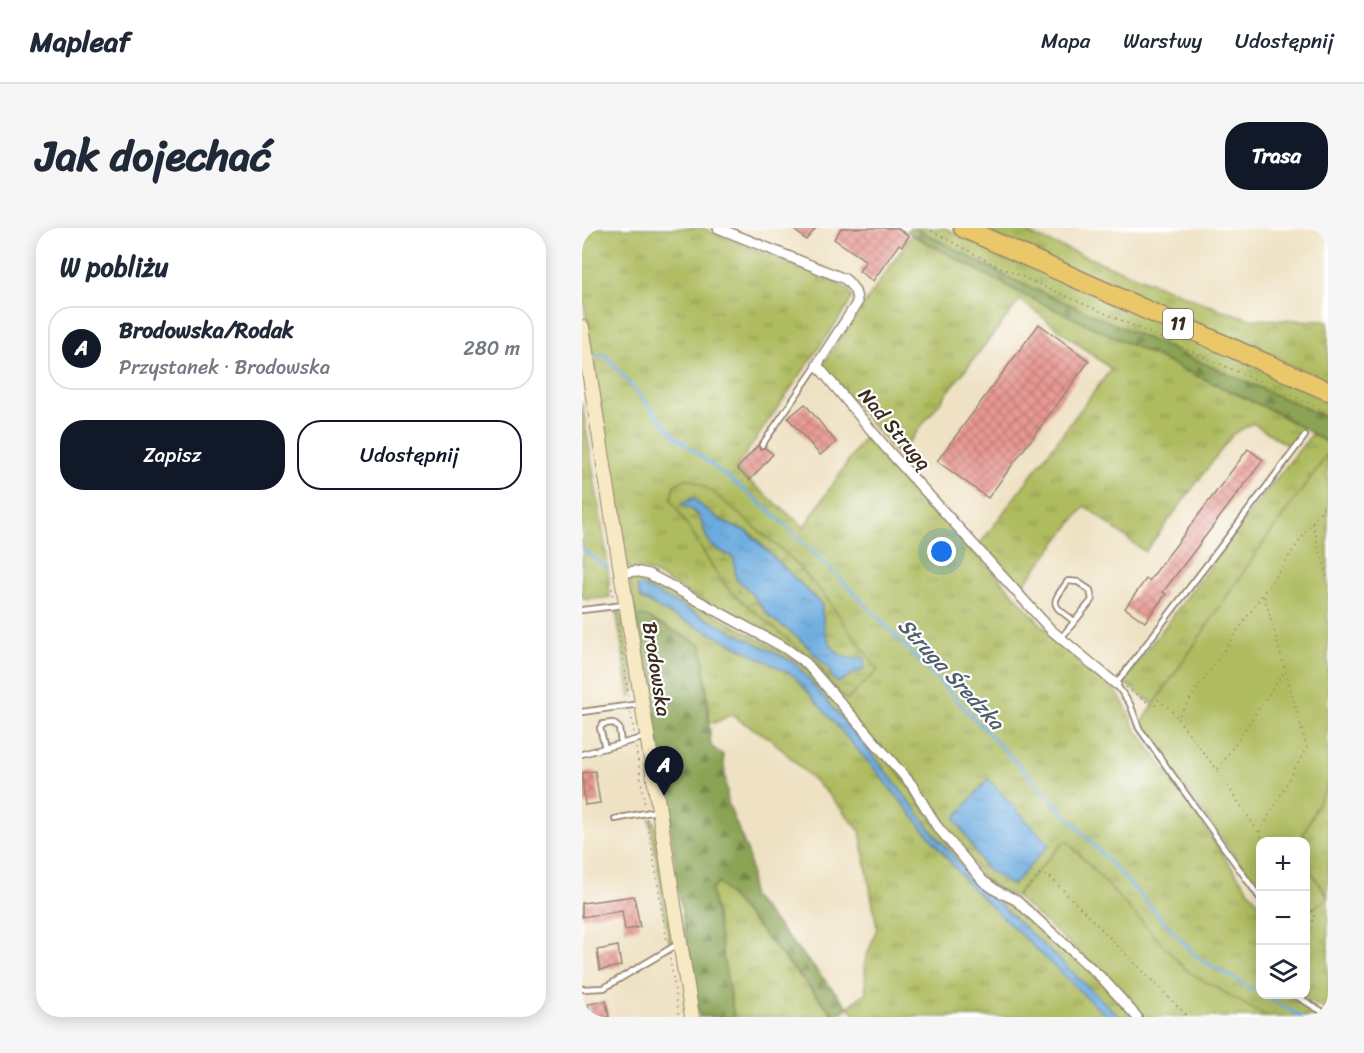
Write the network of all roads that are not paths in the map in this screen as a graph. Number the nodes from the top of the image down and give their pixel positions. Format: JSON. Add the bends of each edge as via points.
{"nodes":[{"id":1,"x":718,"y":228,"type":"edge"},
{"id":2,"x":963,"y":228,"type":"edge"},
{"id":3,"x":582,"y":327,"type":"edge"},
{"id":4,"x":818,"y":365,"type":"junction"},
{"id":5,"x":1328,"y":391,"type":"edge"},
{"id":6,"x":1305,"y":436,"type":"road end"},
{"id":7,"x":762,"y":445,"type":"dead end"},
{"id":8,"x":622,"y":571,"type":"junction"},
{"id":9,"x":626,"y":600,"type":"junction"},
{"id":10,"x":582,"y":610,"type":"edge"},
{"id":11,"x":1074,"y":621,"type":"junction"},
{"id":12,"x":1061,"y":638,"type":"junction"},
{"id":13,"x":1117,"y":683,"type":"junction"},
{"id":14,"x":642,"y":703,"type":"junction"},
{"id":15,"x":582,"y":712,"type":"edge"},
{"id":16,"x":648,"y":736,"type":"junction"},
{"id":17,"x":621,"y":743,"type":"junction"},
{"id":18,"x":605,"y":748,"type":"junction"},
{"id":19,"x":582,"y":754,"type":"edge"},
{"id":20,"x":659,"y":810,"type":"junction"},
{"id":21,"x":615,"y":819,"type":"dead end"},
{"id":22,"x":1256,"y":892,"type":"edge"},
{"id":23,"x":680,"y":943,"type":"junction"},
{"id":24,"x":582,"y":989,"type":"edge"},
{"id":25,"x":1301,"y":999,"type":"edge"},
{"id":26,"x":1328,"y":1015,"type":"edge"},
{"id":27,"x":692,"y":1017,"type":"edge"},
{"id":28,"x":1137,"y":1017,"type":"edge"}],
"edges":[{"from":1,"to":4,"type":"street","via":[[844,279],[857,293],[854,310]]},
{"from":2,"to":5,"type":"highway","number":"11"},
{"from":3,"to":8,"type":"street","name":"Brodowska"},
{"from":4,"to":7,"type":"lane"},
{"from":4,"to":12,"type":"street","name":"Nad Strugą","via":[[887,449]]},
{"from":6,"to":13,"type":"lane"},
{"from":8,"to":9,"type":"street","name":"Brodowska"},
{"from":8,"to":28,"type":"street","via":[[649,574],[806,663],[912,785],[936,825],[983,881],[1016,900],[1103,979]]},
{"from":9,"to":10,"type":"lane"},
{"from":9,"to":14,"type":"street","name":"Brodowska"},
{"from":11,"to":11,"type":"lane","via":[[1092,600],[1090,590],[1073,580],[1068,581],[1055,602],[1056,608]]},
{"from":11,"to":12,"type":"lane"},
{"from":12,"to":13,"type":"street","name":"Nad Strugą"},
{"from":13,"to":22,"type":"lane","via":[[1139,728]]},
{"from":14,"to":15,"type":"lane"},
{"from":14,"to":16,"type":"street","name":"Brodowska"},
{"from":16,"to":17,"type":"lane"},
{"from":16,"to":20,"type":"street","name":"Brodowska"},
{"from":17,"to":18,"type":"lane"},
{"from":17,"to":18,"type":"lane","via":[[619,728],[613,723],[603,724],[600,728]]},
{"from":18,"to":19,"type":"lane"},
{"from":20,"to":21,"type":"lane"},
{"from":20,"to":23,"type":"street","name":"Brodowska"},
{"from":23,"to":24,"type":"lane","via":[[604,988]]},
{"from":23,"to":27,"type":"street","name":"Brodowska"},
{"from":25,"to":26,"type":"lane"}]}
